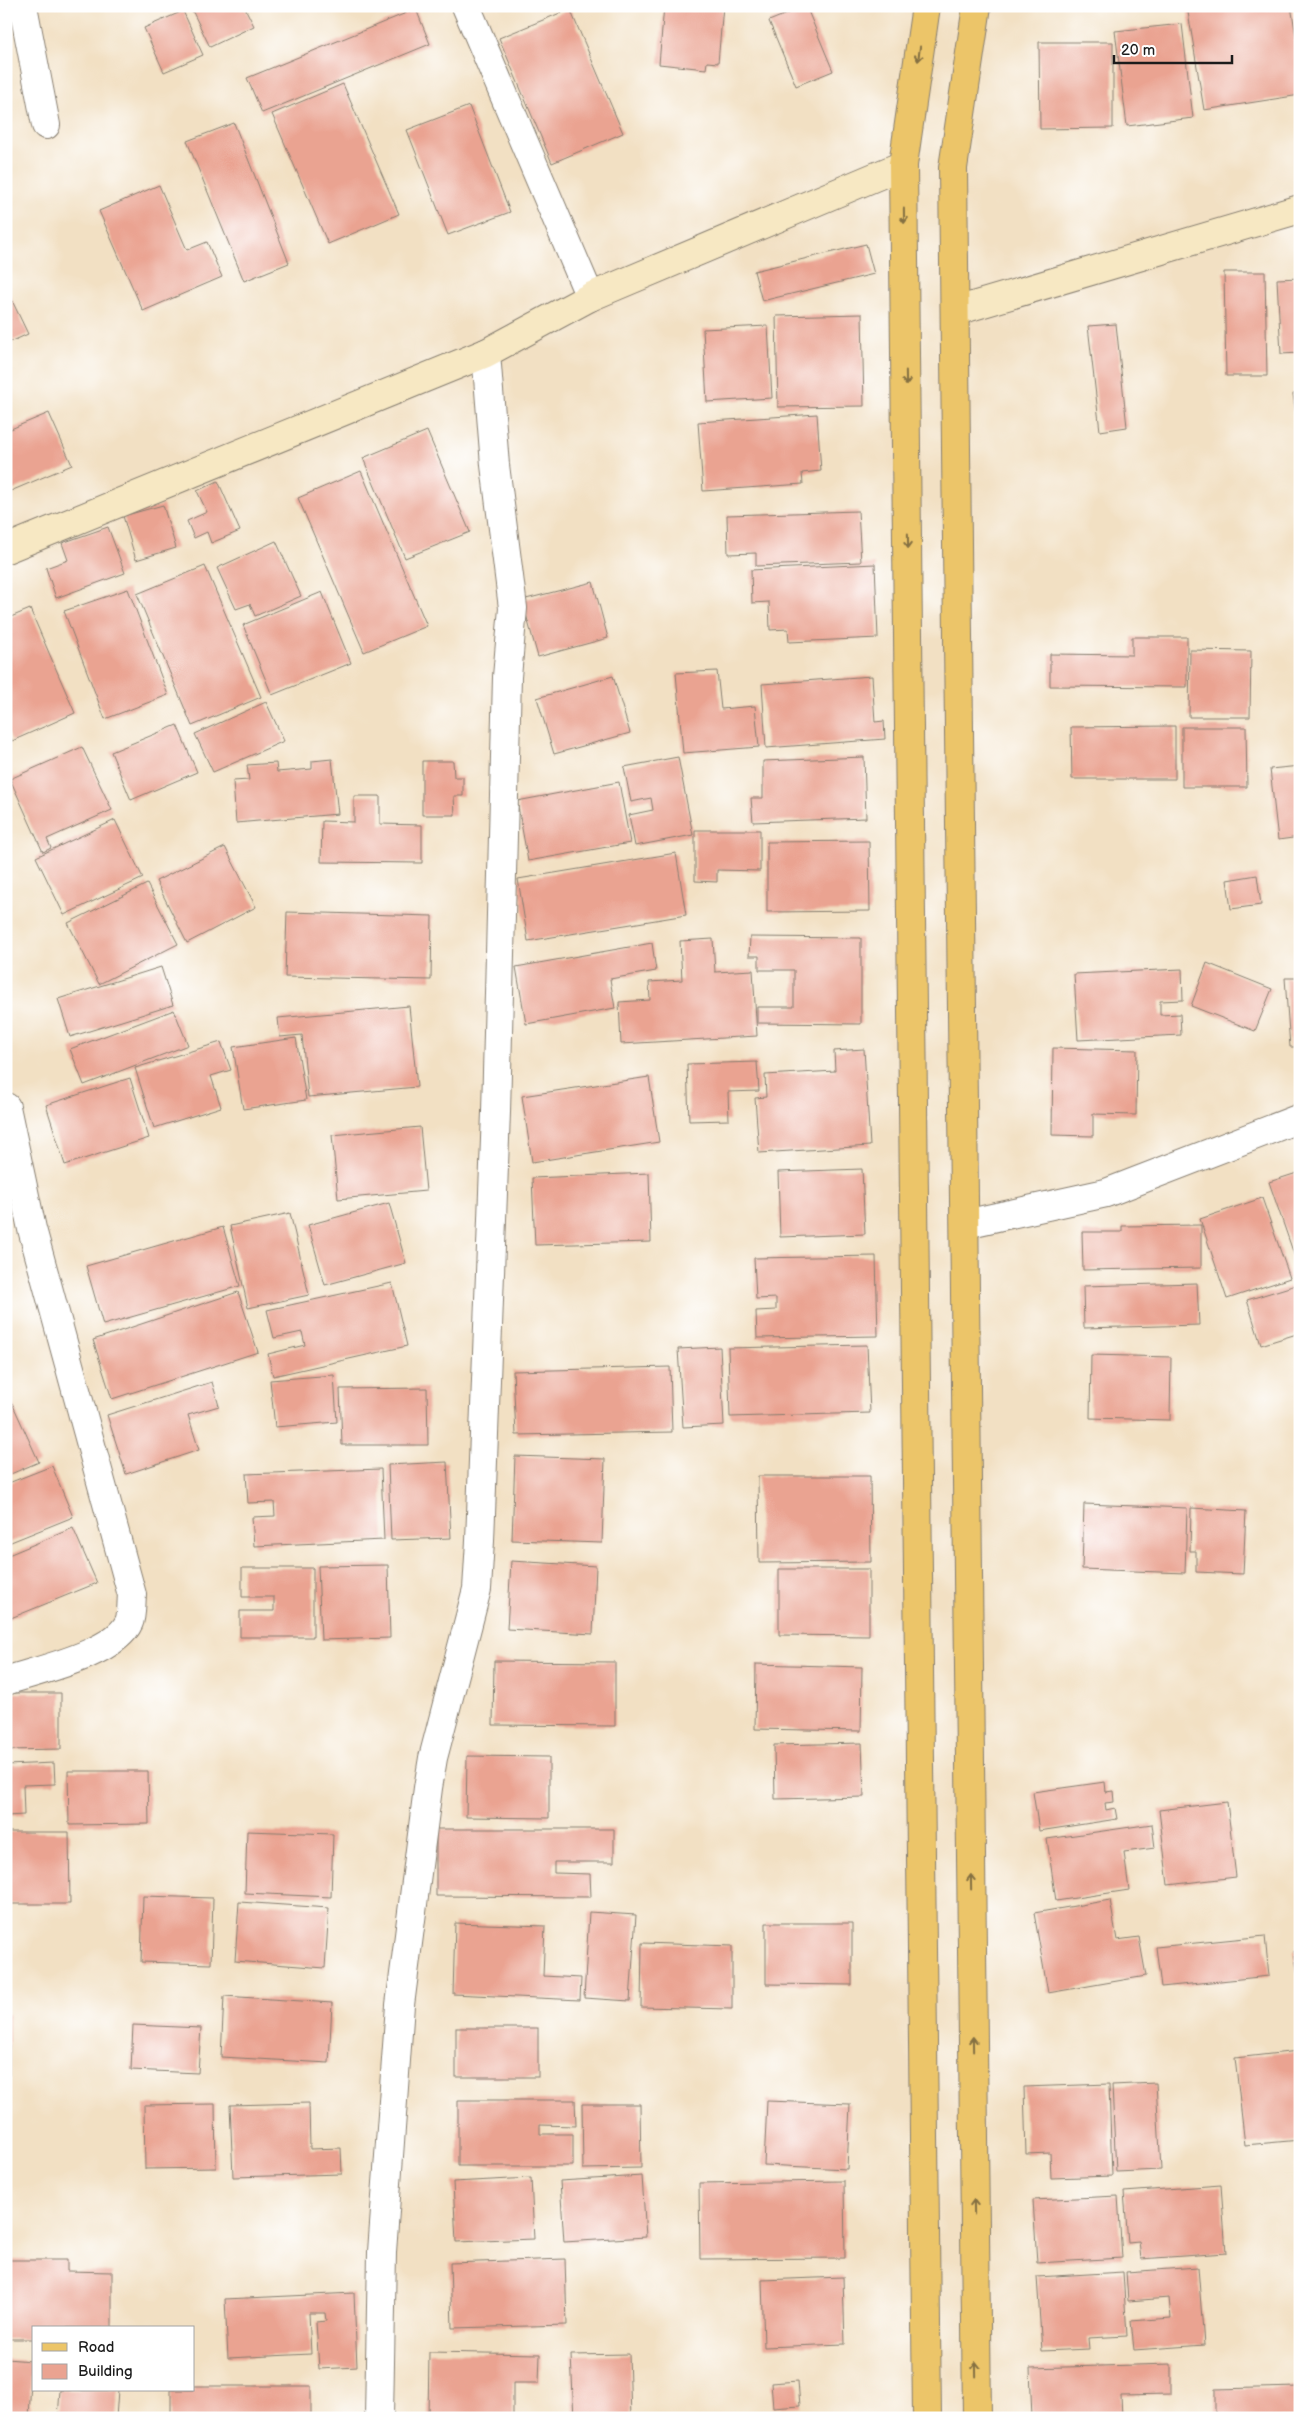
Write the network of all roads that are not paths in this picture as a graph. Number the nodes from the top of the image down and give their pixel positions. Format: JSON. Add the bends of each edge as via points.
{"nodes":[{"id":1,"x":23,"y":6,"type":"edge"},
{"id":2,"x":466,"y":6,"type":"edge"},
{"id":3,"x":926,"y":6,"type":"edge"},
{"id":4,"x":977,"y":6,"type":"edge"},
{"id":5,"x":46,"y":125,"type":"dead end"},
{"id":6,"x":903,"y":165,"type":"junction"},
{"id":7,"x":1300,"y":209,"type":"edge"},
{"id":8,"x":590,"y":297,"type":"junction"},
{"id":9,"x":956,"y":311,"type":"junction"},
{"id":10,"x":486,"y":353,"type":"junction"},
{"id":11,"x":6,"y":549,"type":"edge"},
{"id":12,"x":6,"y":1107,"type":"edge"},
{"id":13,"x":1300,"y":1118,"type":"edge"},
{"id":14,"x":965,"y":1224,"type":"junction"},
{"id":15,"x":6,"y":1681,"type":"edge"},
{"id":16,"x":379,"y":2418,"type":"edge"},
{"id":17,"x":927,"y":2418,"type":"edge"},
{"id":18,"x":977,"y":2418,"type":"edge"}],
"edges":[{"from":1,"to":5,"type":"street"},
{"from":2,"to":8,"type":"street"},
{"from":3,"to":6,"type":"main road","one_way":true},
{"from":4,"to":9,"type":"main road","via":[[953,168]]},
{"from":6,"to":8,"type":"main road"},
{"from":6,"to":17,"type":"main road","one_way":true},
{"from":7,"to":9,"type":"main road"},
{"from":8,"to":10,"type":"main road"},
{"from":9,"to":14,"type":"main road"},
{"from":10,"to":11,"type":"main road"},
{"from":10,"to":16,"type":"street","via":[[495,465],[513,608],[507,677],[480,1540],[477,1589],[433,1758],[400,2005],[382,2252]]},
{"from":12,"to":15,"type":"street","via":[[32,1228],[132,1596],[129,1622],[120,1635],[95,1651]]},
{"from":13,"to":14,"type":"street","via":[[1106,1193]]},
{"from":18,"to":14,"type":"main road","one_way":true}]}
